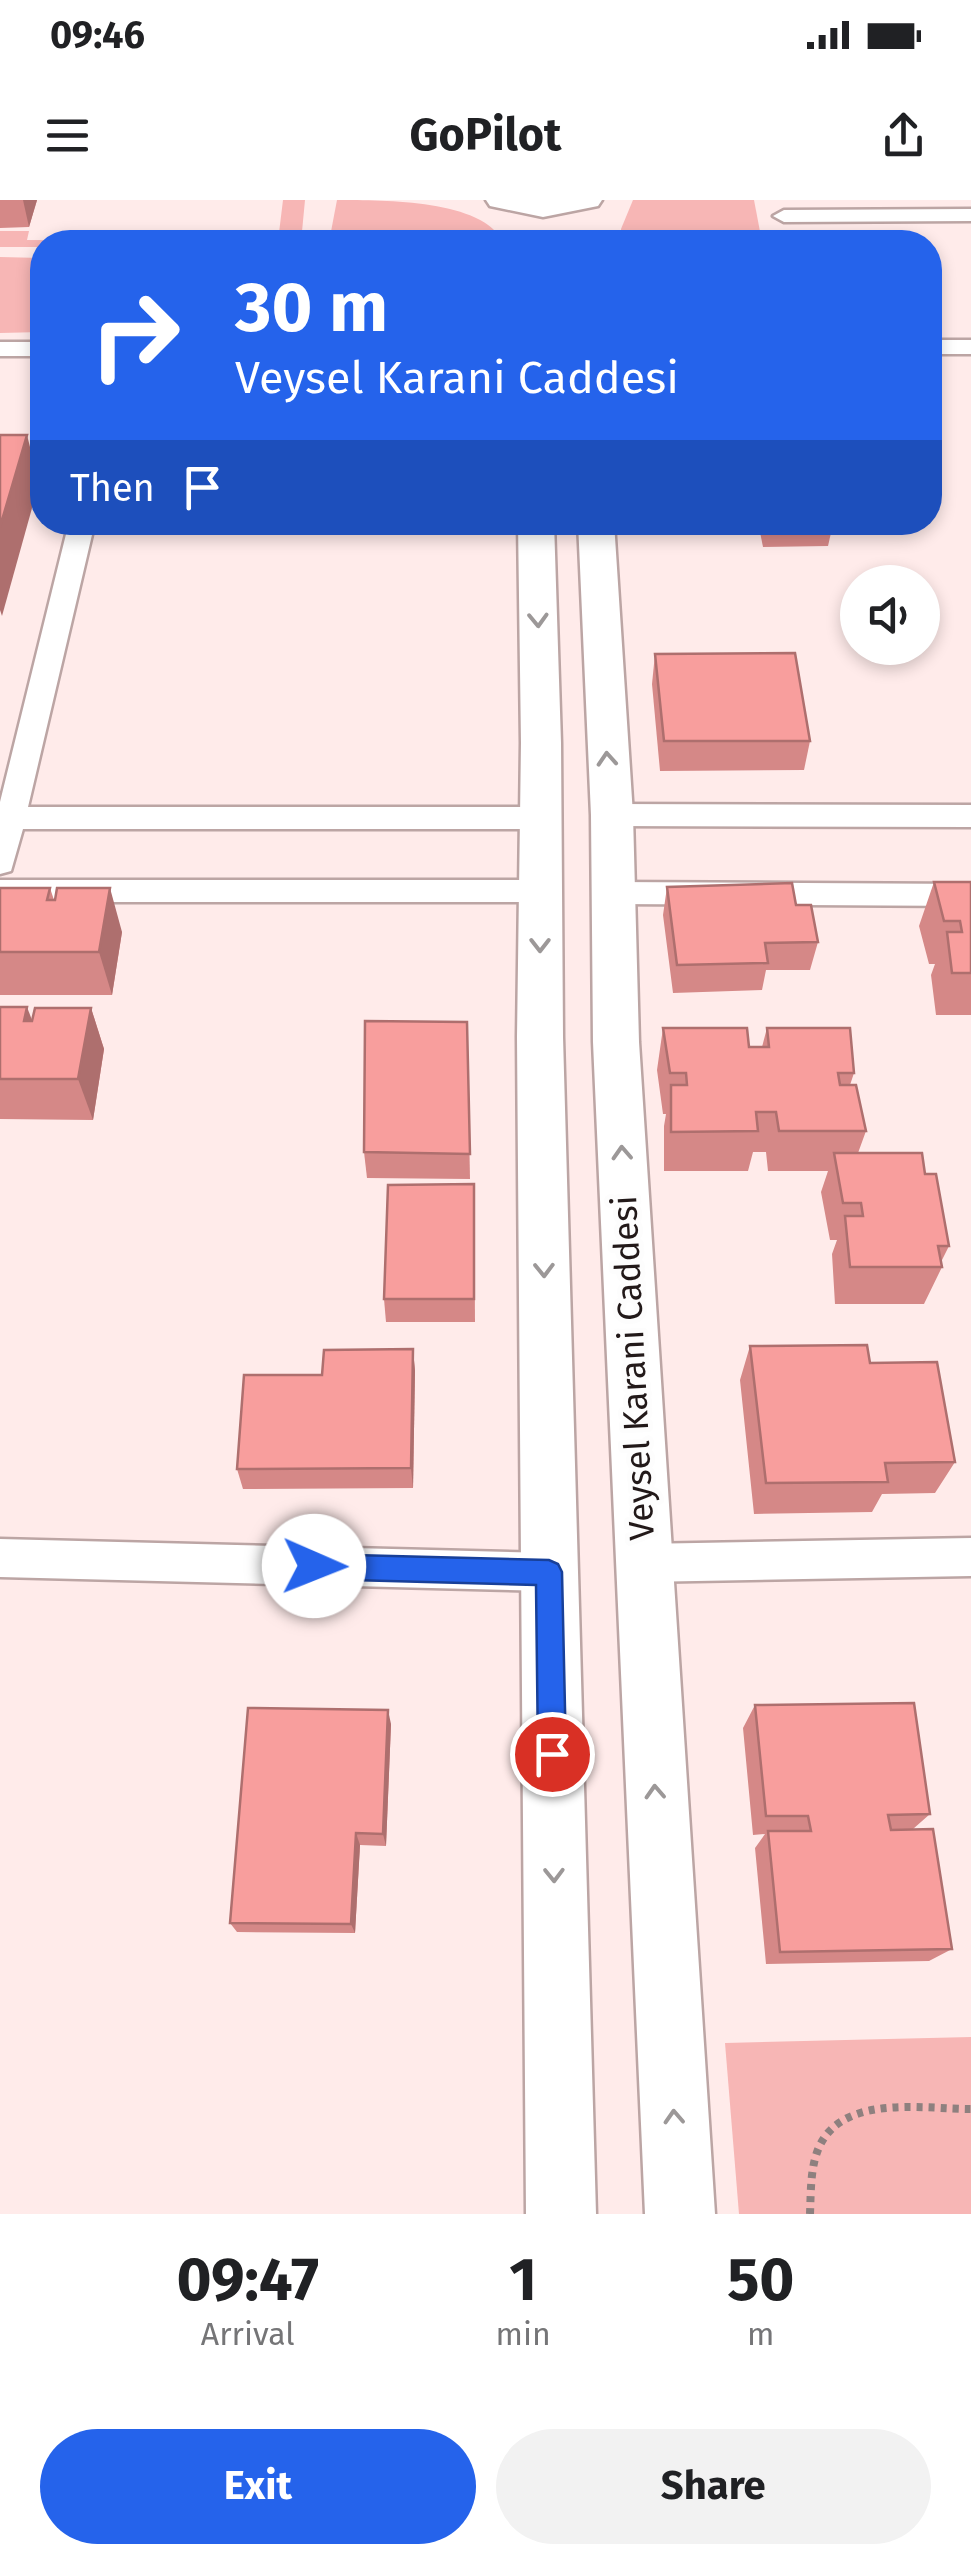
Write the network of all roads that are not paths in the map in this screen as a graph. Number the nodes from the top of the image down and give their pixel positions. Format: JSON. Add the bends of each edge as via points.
{"nodes":[{"id":1,"x":587,"y":200,"type":"edge"},
{"id":2,"x":595,"y":200,"type":"edge"},
{"id":3,"x":783,"y":208,"type":"edge"},
{"id":4,"x":505,"y":210,"type":"edge"},
{"id":5,"x":971,"y":216,"type":"edge"},
{"id":6,"x":584,"y":230,"type":"edge"},
{"id":7,"x":942,"y":347,"type":"edge"},
{"id":8,"x":971,"y":347,"type":"edge"},
{"id":9,"x":0,"y":349,"type":"edge"},
{"id":10,"x":30,"y":349,"type":"edge"},
{"id":11,"x":79,"y":535,"type":"edge"},
{"id":12,"x":536,"y":535,"type":"edge"},
{"id":13,"x":597,"y":535,"type":"edge"},
{"id":14,"x":612,"y":815,"type":"junction"},
{"id":15,"x":971,"y":816,"type":"edge"},
{"id":16,"x":7,"y":818,"type":"edge"},
{"id":17,"x":541,"y":818,"type":"junction"},
{"id":18,"x":0,"y":864,"type":"edge"},
{"id":19,"x":0,"y":891,"type":"edge"},
{"id":20,"x":540,"y":891,"type":"junction"},
{"id":21,"x":611,"y":893,"type":"junction"},
{"id":22,"x":971,"y":896,"type":"edge"},
{"id":23,"x":971,"y":1557,"type":"edge"},
{"id":24,"x":0,"y":1558,"type":"edge"},
{"id":25,"x":642,"y":1563,"type":"junction"},
{"id":26,"x":549,"y":1572,"type":"junction"},
{"id":27,"x":561,"y":2214,"type":"edge"},
{"id":28,"x":680,"y":2214,"type":"edge"}],
"edges":[{"from":1,"to":4,"type":"main road"},
{"from":2,"to":6,"type":"main road"},
{"from":3,"to":5,"type":"street"},
{"from":7,"to":8,"type":"street"},
{"from":9,"to":10,"type":"street"},
{"from":11,"to":16,"type":"street"},
{"from":12,"to":17,"type":"main road","one_way":true},
{"from":14,"to":13,"type":"main road","name":"Veysel Karani Caddesi","one_way":true},
{"from":14,"to":15,"type":"street"},
{"from":14,"to":21,"type":"main road","name":"Veysel Karani Caddesi"},
{"from":16,"to":17,"type":"street"},
{"from":16,"to":18,"type":"street"},
{"from":17,"to":20,"type":"main road"},
{"from":19,"to":20,"type":"street"},
{"from":20,"to":26,"type":"main road","one_way":true},
{"from":21,"to":22,"type":"street"},
{"from":25,"to":21,"type":"main road","name":"Veysel Karani Caddesi","one_way":true},
{"from":23,"to":25,"type":"street"},
{"from":24,"to":26,"type":"street"},
{"from":28,"to":25,"type":"main road","name":"Veysel Karani Caddesi","one_way":true},
{"from":26,"to":27,"type":"main road","one_way":true}]}
